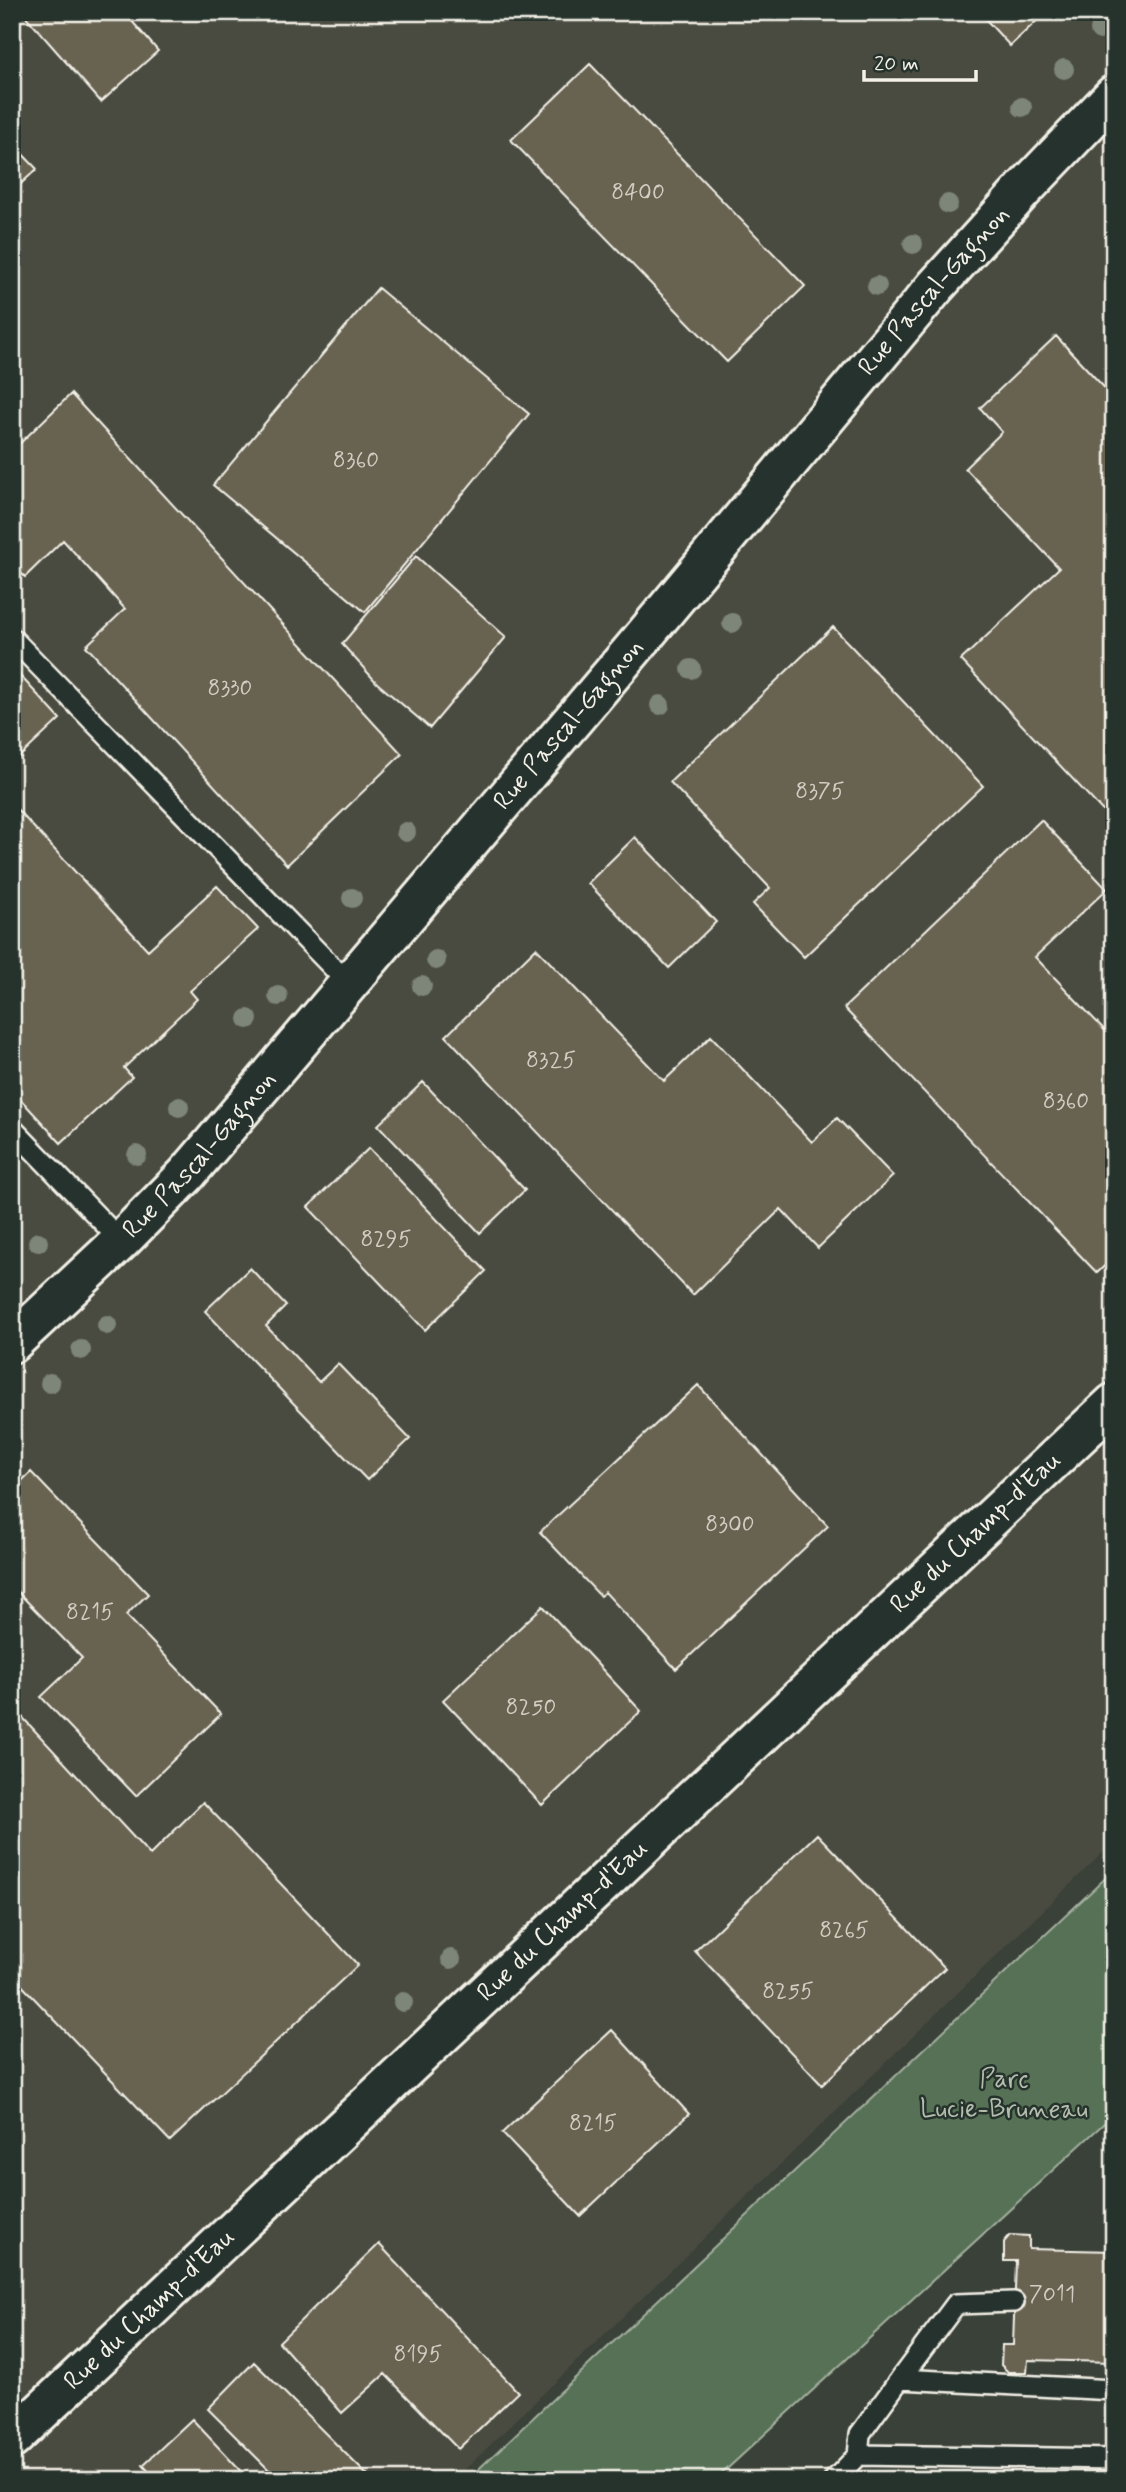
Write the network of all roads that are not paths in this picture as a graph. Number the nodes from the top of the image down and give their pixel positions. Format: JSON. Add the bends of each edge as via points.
{"nodes":[{"id":1,"x":1114,"y":95,"type":"edge"},
{"id":2,"x":12,"y":638,"type":"edge"},
{"id":3,"x":349,"y":984,"type":"junction"},
{"id":4,"x":12,"y":1128,"type":"edge"},
{"id":5,"x":121,"y":1241,"type":"junction"},
{"id":6,"x":12,"y":1343,"type":"edge"},
{"id":7,"x":1114,"y":1403,"type":"edge"},
{"id":8,"x":1014,"y":2302,"type":"dead end"},
{"id":9,"x":900,"y":2379,"type":"junction"},
{"id":10,"x":1114,"y":2390,"type":"edge"},
{"id":11,"x":12,"y":2439,"type":"edge"},
{"id":12,"x":858,"y":2455,"type":"junction"},
{"id":13,"x":1114,"y":2459,"type":"edge"},
{"id":14,"x":834,"y":2480,"type":"edge"}],
"edges":[{"from":1,"to":3,"type":"street","name":"Rue Pascal-Gagnon","via":[[936,286]]},
{"from":2,"to":3,"type":"lane"},
{"from":3,"to":5,"type":"street","name":"Rue Pascal-Gagnon","via":[[186,1175]]},
{"from":4,"to":5,"type":"lane"},
{"from":5,"to":6,"type":"street","name":"Rue Pascal-Gagnon"},
{"from":7,"to":11,"type":"street","name":"Rue du Champ-d'Eau"},
{"from":8,"to":9,"type":"lane","via":[[956,2304]]},
{"from":9,"to":10,"type":"lane"},
{"from":9,"to":12,"type":"lane","via":[[860,2434]]},
{"from":12,"to":13,"type":"lane"},
{"from":12,"to":14,"type":"lane"}]}
